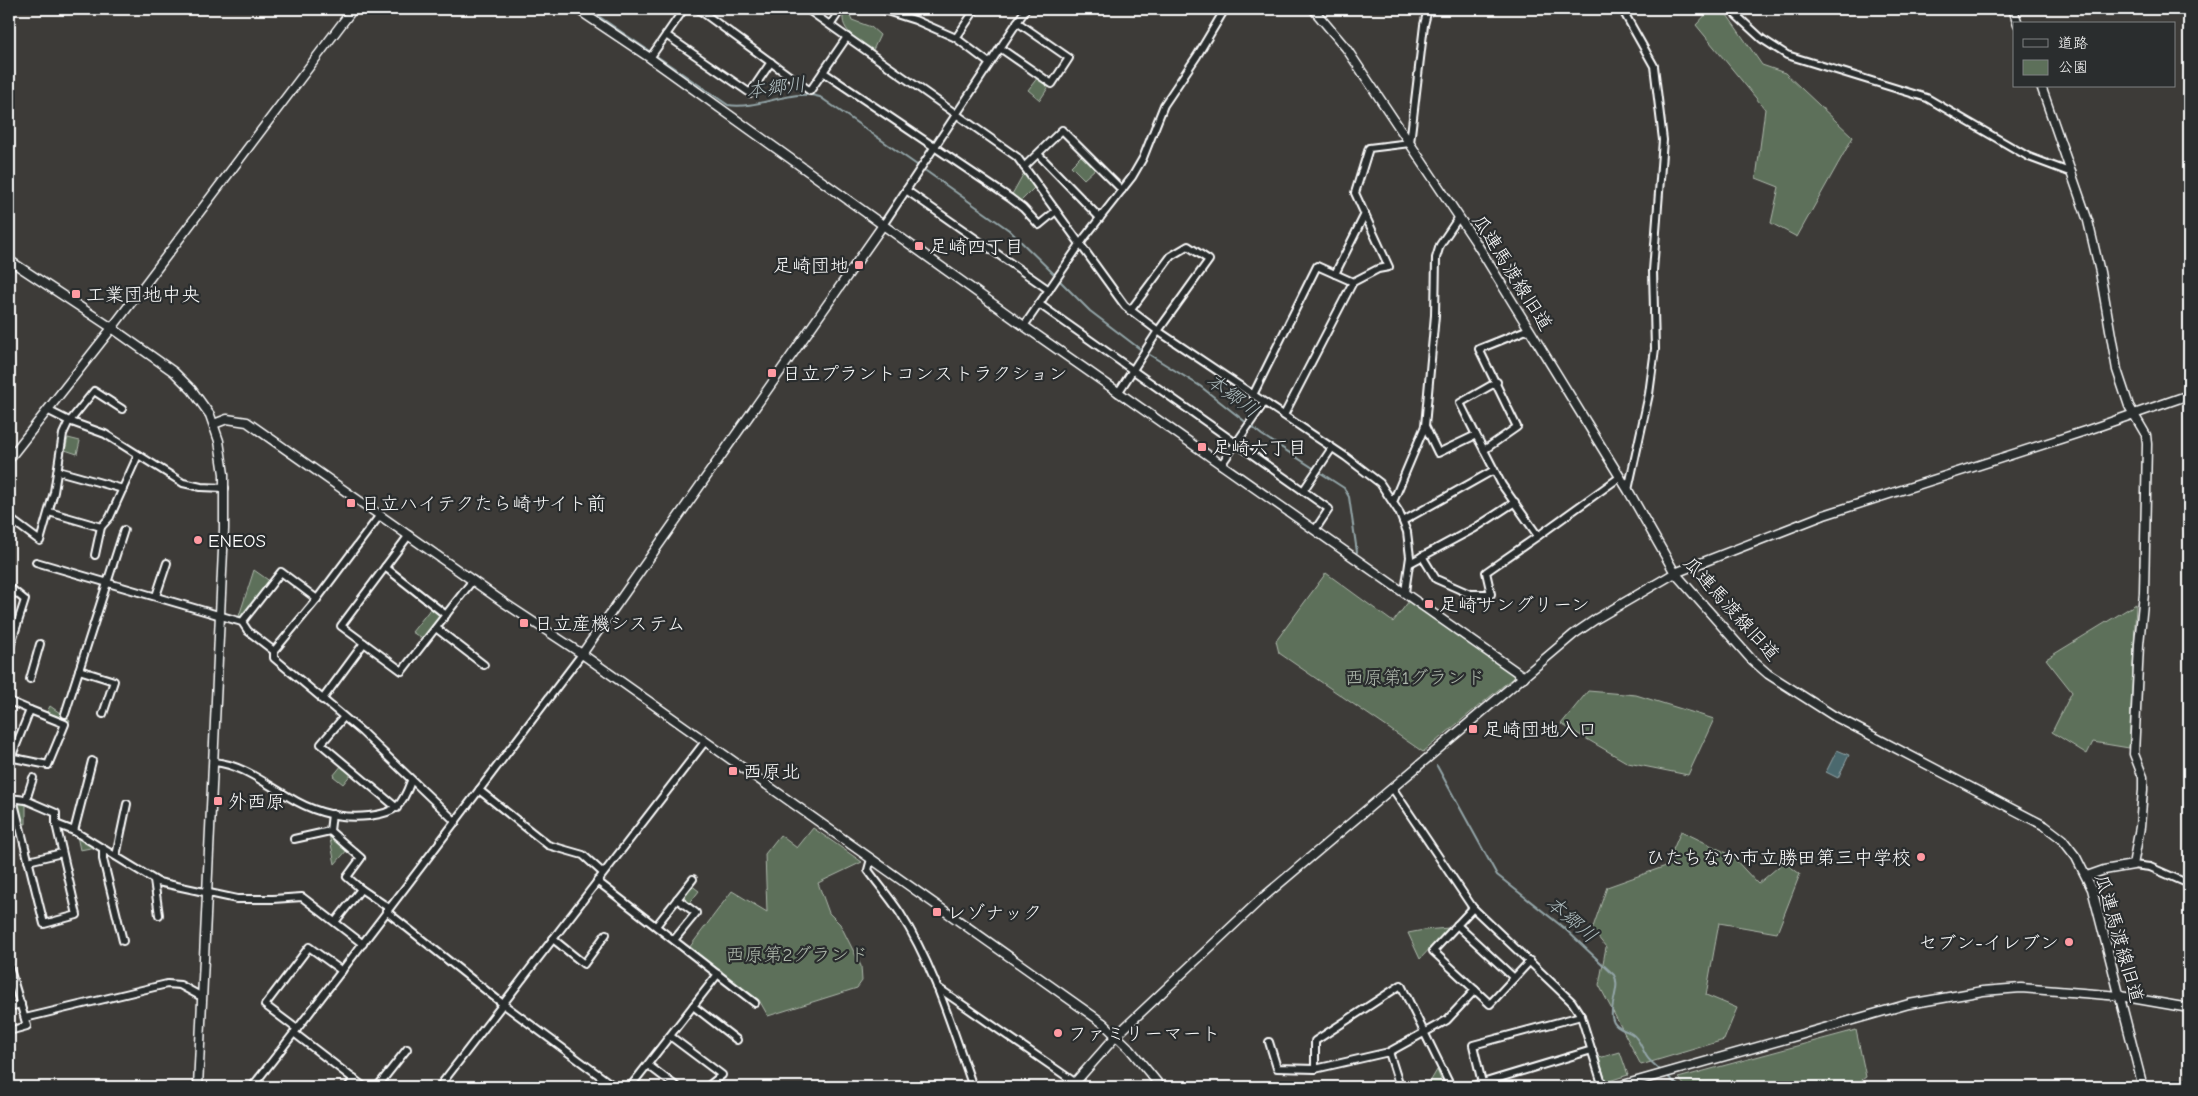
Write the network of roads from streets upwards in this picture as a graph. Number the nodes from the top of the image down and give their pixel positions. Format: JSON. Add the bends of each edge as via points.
{"nodes":[{"id":1,"x":353,"y":9,"type":"edge"},
{"id":2,"x":577,"y":9,"type":"edge"},
{"id":3,"x":684,"y":9,"type":"edge"},
{"id":4,"x":698,"y":9,"type":"edge"},
{"id":5,"x":807,"y":9,"type":"edge"},
{"id":6,"x":841,"y":9,"type":"edge"},
{"id":7,"x":880,"y":9,"type":"edge"},
{"id":8,"x":974,"y":9,"type":"edge"},
{"id":9,"x":1026,"y":9,"type":"edge"},
{"id":10,"x":1225,"y":9,"type":"edge"},
{"id":11,"x":1313,"y":9,"type":"edge"},
{"id":12,"x":1428,"y":9,"type":"edge"},
{"id":13,"x":1622,"y":9,"type":"edge"},
{"id":14,"x":1734,"y":9,"type":"edge"},
{"id":15,"x":2013,"y":9,"type":"edge"},
{"id":16,"x":1017,"y":22,"type":"junction"},
{"id":17,"x":2017,"y":22,"type":"edge"},
{"id":18,"x":831,"y":24,"type":"junction"},
{"id":19,"x":666,"y":35,"type":"junction"},
{"id":20,"x":847,"y":37,"type":"junction"},
{"id":21,"x":956,"y":38,"type":"junction"},
{"id":22,"x":1000,"y":48,"type":"junction"},
{"id":23,"x":650,"y":58,"type":"junction"},
{"id":24,"x":771,"y":62,"type":"junction"},
{"id":25,"x":989,"y":63,"type":"junction"},
{"id":26,"x":823,"y":72,"type":"junction"},
{"id":27,"x":2042,"y":88,"type":"edge"},
{"id":28,"x":958,"y":114,"type":"junction"},
{"id":29,"x":1410,"y":143,"type":"junction"},
{"id":30,"x":935,"y":148,"type":"junction"},
{"id":31,"x":1038,"y":154,"type":"junction"},
{"id":32,"x":1024,"y":167,"type":"junction"},
{"id":33,"x":2072,"y":173,"type":"junction"},
{"id":34,"x":906,"y":190,"type":"junction"},
{"id":35,"x":1122,"y":190,"type":"junction"},
{"id":36,"x":1056,"y":211,"type":"junction"},
{"id":37,"x":1365,"y":214,"type":"junction"},
{"id":38,"x":1459,"y":217,"type":"junction"},
{"id":39,"x":1100,"y":218,"type":"junction"},
{"id":40,"x":883,"y":225,"type":"junction"},
{"id":41,"x":1080,"y":245,"type":"junction"},
{"id":42,"x":9,"y":260,"type":"edge"},
{"id":43,"x":1335,"y":274,"type":"junction"},
{"id":44,"x":1352,"y":282,"type":"junction"},
{"id":45,"x":1049,"y":290,"type":"junction"},
{"id":46,"x":1039,"y":304,"type":"junction"},
{"id":47,"x":1130,"y":310,"type":"junction"},
{"id":48,"x":1024,"y":326,"type":"junction"},
{"id":49,"x":112,"y":328,"type":"junction"},
{"id":50,"x":1529,"y":329,"type":"junction"},
{"id":51,"x":1158,"y":331,"type":"junction"},
{"id":52,"x":1132,"y":371,"type":"junction"},
{"id":53,"x":1497,"y":382,"type":"junction"},
{"id":54,"x":1118,"y":393,"type":"junction"},
{"id":55,"x":1253,"y":395,"type":"junction"},
{"id":56,"x":2189,"y":395,"type":"edge"},
{"id":57,"x":1264,"y":403,"type":"junction"},
{"id":58,"x":122,"y":409,"type":"dead end"},
{"id":59,"x":47,"y":410,"type":"junction"},
{"id":60,"x":2134,"y":414,"type":"junction"},
{"id":61,"x":1284,"y":415,"type":"junction"},
{"id":62,"x":70,"y":421,"type":"junction"},
{"id":63,"x":214,"y":424,"type":"junction"},
{"id":64,"x":1425,"y":426,"type":"junction"},
{"id":65,"x":1476,"y":435,"type":"junction"},
{"id":66,"x":1236,"y":444,"type":"junction"},
{"id":67,"x":1332,"y":448,"type":"junction"},
{"id":68,"x":1484,"y":450,"type":"junction"},
{"id":69,"x":138,"y":455,"type":"junction"},
{"id":70,"x":9,"y":459,"type":"edge"},
{"id":71,"x":1221,"y":465,"type":"junction"},
{"id":72,"x":1494,"y":470,"type":"junction"},
{"id":73,"x":58,"y":471,"type":"junction"},
{"id":74,"x":1620,"y":477,"type":"junction"},
{"id":75,"x":225,"y":488,"type":"junction"},
{"id":76,"x":123,"y":489,"type":"junction"},
{"id":77,"x":1628,"y":490,"type":"junction"},
{"id":78,"x":1304,"y":491,"type":"junction"},
{"id":79,"x":1393,"y":502,"type":"junction"},
{"id":80,"x":1515,"y":502,"type":"junction"},
{"id":81,"x":48,"y":512,"type":"junction"},
{"id":82,"x":380,"y":515,"type":"junction"},
{"id":83,"x":9,"y":518,"type":"edge"},
{"id":84,"x":1402,"y":521,"type":"junction"},
{"id":85,"x":102,"y":527,"type":"junction"},
{"id":86,"x":124,"y":530,"type":"dead end"},
{"id":87,"x":1315,"y":530,"type":"junction"},
{"id":88,"x":409,"y":535,"type":"junction"},
{"id":89,"x":1538,"y":536,"type":"junction"},
{"id":90,"x":95,"y":555,"type":"dead end"},
{"id":91,"x":1422,"y":556,"type":"junction"},
{"id":92,"x":36,"y":562,"type":"dead end"},
{"id":93,"x":167,"y":563,"type":"dead end"},
{"id":94,"x":1410,"y":564,"type":"junction"},
{"id":95,"x":385,"y":567,"type":"junction"},
{"id":96,"x":1675,"y":573,"type":"junction"},
{"id":97,"x":473,"y":580,"type":"junction"},
{"id":98,"x":107,"y":583,"type":"junction"},
{"id":99,"x":9,"y":587,"type":"edge"},
{"id":100,"x":1405,"y":592,"type":"junction"},
{"id":101,"x":156,"y":596,"type":"junction"},
{"id":102,"x":317,"y":599,"type":"junction"},
{"id":103,"x":220,"y":614,"type":"junction"},
{"id":104,"x":446,"y":615,"type":"junction"},
{"id":105,"x":242,"y":622,"type":"junction"},
{"id":106,"x":436,"y":628,"type":"junction"},
{"id":107,"x":40,"y":644,"type":"dead end"},
{"id":108,"x":364,"y":644,"type":"junction"},
{"id":109,"x":9,"y":650,"type":"edge"},
{"id":110,"x":274,"y":651,"type":"junction"},
{"id":111,"x":582,"y":654,"type":"junction"},
{"id":112,"x":484,"y":665,"type":"dead end"},
{"id":113,"x":79,"y":670,"type":"junction"},
{"id":114,"x":1524,"y":677,"type":"junction"},
{"id":115,"x":30,"y":679,"type":"dead end"},
{"id":116,"x":322,"y":700,"type":"junction"},
{"id":117,"x":9,"y":701,"type":"edge"},
{"id":118,"x":30,"y":710,"type":"junction"},
{"id":119,"x":65,"y":714,"type":"dead end"},
{"id":120,"x":103,"y":714,"type":"dead end"},
{"id":121,"x":343,"y":718,"type":"junction"},
{"id":122,"x":704,"y":743,"type":"junction"},
{"id":123,"x":10,"y":757,"type":"edge"},
{"id":124,"x":92,"y":761,"type":"dead end"},
{"id":125,"x":214,"y":762,"type":"junction"},
{"id":126,"x":34,"y":778,"type":"dead end"},
{"id":127,"x":411,"y":781,"type":"junction"},
{"id":128,"x":1392,"y":788,"type":"junction"},
{"id":129,"x":479,"y":790,"type":"junction"},
{"id":130,"x":11,"y":798,"type":"edge"},
{"id":131,"x":26,"y":800,"type":"junction"},
{"id":132,"x":127,"y":804,"type":"dead end"},
{"id":133,"x":397,"y":808,"type":"junction"},
{"id":134,"x":332,"y":814,"type":"junction"},
{"id":135,"x":456,"y":822,"type":"junction"},
{"id":136,"x":56,"y":824,"type":"junction"},
{"id":137,"x":74,"y":831,"type":"junction"},
{"id":138,"x":330,"y":831,"type":"junction"},
{"id":139,"x":294,"y":839,"type":"dead end"},
{"id":140,"x":103,"y":848,"type":"junction"},
{"id":141,"x":62,"y":853,"type":"junction"},
{"id":142,"x":116,"y":856,"type":"junction"},
{"id":143,"x":871,"y":860,"type":"junction"},
{"id":144,"x":28,"y":861,"type":"junction"},
{"id":145,"x":2133,"y":865,"type":"junction"},
{"id":146,"x":603,"y":873,"type":"junction"},
{"id":147,"x":2087,"y":876,"type":"junction"},
{"id":148,"x":693,"y":879,"type":"dead end"},
{"id":149,"x":154,"y":880,"type":"junction"},
{"id":150,"x":597,"y":881,"type":"junction"},
{"id":151,"x":2189,"y":884,"type":"edge"},
{"id":152,"x":361,"y":889,"type":"junction"},
{"id":153,"x":207,"y":892,"type":"junction"},
{"id":154,"x":677,"y":899,"type":"junction"},
{"id":155,"x":1473,"y":908,"type":"junction"},
{"id":156,"x":388,"y":910,"type":"junction"},
{"id":157,"x":159,"y":915,"type":"dead end"},
{"id":158,"x":335,"y":922,"type":"junction"},
{"id":159,"x":656,"y":926,"type":"junction"},
{"id":160,"x":1457,"y":926,"type":"junction"},
{"id":161,"x":606,"y":934,"type":"dead end"},
{"id":162,"x":553,"y":939,"type":"junction"},
{"id":163,"x":674,"y":940,"type":"junction"},
{"id":164,"x":123,"y":941,"type":"dead end"},
{"id":165,"x":364,"y":944,"type":"junction"},
{"id":166,"x":1530,"y":961,"type":"junction"},
{"id":167,"x":9,"y":966,"type":"edge"},
{"id":168,"x":342,"y":971,"type":"junction"},
{"id":169,"x":718,"y":974,"type":"junction"},
{"id":170,"x":1514,"y":978,"type":"junction"},
{"id":171,"x":936,"y":986,"type":"junction"},
{"id":172,"x":1475,"y":990,"type":"junction"},
{"id":173,"x":2120,"y":996,"type":"junction"},
{"id":174,"x":202,"y":997,"type":"junction"},
{"id":175,"x":755,"y":1003,"type":"dead end"},
{"id":176,"x":21,"y":1004,"type":"junction"},
{"id":177,"x":504,"y":1004,"type":"junction"},
{"id":178,"x":693,"y":1006,"type":"junction"},
{"id":179,"x":9,"y":1007,"type":"edge"},
{"id":180,"x":2189,"y":1008,"type":"edge"},
{"id":181,"x":1581,"y":1016,"type":"junction"},
{"id":182,"x":25,"y":1018,"type":"junction"},
{"id":183,"x":9,"y":1031,"type":"edge"},
{"id":184,"x":295,"y":1031,"type":"junction"},
{"id":185,"x":1424,"y":1032,"type":"junction"},
{"id":186,"x":1117,"y":1035,"type":"junction"},
{"id":187,"x":670,"y":1036,"type":"junction"},
{"id":188,"x":737,"y":1040,"type":"dead end"},
{"id":189,"x":1269,"y":1042,"type":"dead end"},
{"id":190,"x":406,"y":1049,"type":"dead end"},
{"id":191,"x":1592,"y":1050,"type":"junction"},
{"id":192,"x":1389,"y":1052,"type":"junction"},
{"id":193,"x":648,"y":1065,"type":"junction"},
{"id":194,"x":1315,"y":1069,"type":"junction"},
{"id":195,"x":354,"y":1080,"type":"junction"},
{"id":196,"x":1482,"y":1083,"type":"junction"},
{"id":197,"x":1074,"y":1085,"type":"edge"},
{"id":198,"x":198,"y":1087,"type":"edge"},
{"id":199,"x":252,"y":1087,"type":"edge"},
{"id":200,"x":348,"y":1087,"type":"edge"},
{"id":201,"x":364,"y":1087,"type":"edge"},
{"id":202,"x":377,"y":1087,"type":"edge"},
{"id":203,"x":440,"y":1087,"type":"edge"},
{"id":204,"x":615,"y":1087,"type":"edge"},
{"id":205,"x":630,"y":1087,"type":"edge"},
{"id":206,"x":676,"y":1087,"type":"edge"},
{"id":207,"x":707,"y":1087,"type":"edge"},
{"id":208,"x":972,"y":1087,"type":"edge"},
{"id":209,"x":1161,"y":1087,"type":"edge"},
{"id":210,"x":1400,"y":1087,"type":"edge"},
{"id":211,"x":1451,"y":1087,"type":"edge"},
{"id":212,"x":1469,"y":1087,"type":"edge"},
{"id":213,"x":1603,"y":1087,"type":"edge"},
{"id":214,"x":1616,"y":1087,"type":"edge"},
{"id":215,"x":2143,"y":1087,"type":"edge"}],
"edges":[{"from":1,"to":49,"type":"street"},
{"from":2,"to":23,"type":"street"},
{"from":3,"to":19,"type":"street"},
{"from":4,"to":24,"type":"street"},
{"from":5,"to":18,"type":"street"},
{"from":6,"to":18,"type":"street"},
{"from":7,"to":21,"type":"street"},
{"from":8,"to":21,"type":"street"},
{"from":9,"to":16,"type":"street"},
{"from":10,"to":35,"type":"street","via":[[1164,105],[1143,158]]},
{"from":11,"to":29,"type":"street","name":"瓜連馬渡線旧道","via":[[1346,48]]},
{"from":12,"to":29,"type":"street"},
{"from":13,"to":77,"type":"street","via":[[1654,66],[1663,140],[1653,272],[1655,349],[1649,394]]},
{"from":14,"to":33,"type":"street","via":[[1736,15],[1762,39],[1787,55],[1927,98],[2029,157]]},
{"from":15,"to":17,"type":"street"},
{"from":16,"to":22,"type":"street"},
{"from":16,"to":22,"type":"street","via":[[1069,58],[1052,84]]},
{"from":18,"to":20,"type":"street"},
{"from":19,"to":23,"type":"street"},
{"from":19,"to":24,"type":"street","via":[[750,93]]},
{"from":20,"to":26,"type":"street"},
{"from":20,"to":28,"type":"street"},
{"from":21,"to":25,"type":"street"},
{"from":22,"to":25,"type":"street"},
{"from":23,"to":40,"type":"street"},
{"from":24,"to":26,"type":"street","via":[[810,91]]},
{"from":25,"to":28,"type":"street"},
{"from":26,"to":30,"type":"street"},
{"from":27,"to":33,"type":"street"},
{"from":28,"to":30,"type":"street"},
{"from":28,"to":32,"type":"street","via":[[1006,148]]},
{"from":29,"to":37,"type":"street","via":[[1370,148],[1355,193]]},
{"from":29,"to":38,"type":"street","name":"瓜連馬渡線旧道"},
{"from":30,"to":34,"type":"street"},
{"from":30,"to":36,"type":"street","via":[[1010,198],[1039,225]]},
{"from":31,"to":32,"type":"street"},
{"from":31,"to":35,"type":"street","via":[[1062,130]]},
{"from":31,"to":39,"type":"street"},
{"from":32,"to":36,"type":"street"},
{"from":33,"to":60,"type":"street","via":[[2100,272],[2117,370]]},
{"from":34,"to":40,"type":"street"},
{"from":34,"to":45,"type":"street"},
{"from":35,"to":39,"type":"street"},
{"from":36,"to":41,"type":"street"},
{"from":37,"to":43,"type":"street"},
{"from":37,"to":44,"type":"street","via":[[1389,267]]},
{"from":38,"to":50,"type":"street","name":"瓜連馬渡線旧道"},
{"from":38,"to":64,"type":"street","via":[[1440,245],[1436,258],[1435,315]]},
{"from":39,"to":41,"type":"street"},
{"from":40,"to":48,"type":"street"},
{"from":40,"to":111,"type":"street"},
{"from":41,"to":45,"type":"street"},
{"from":41,"to":47,"type":"street"},
{"from":42,"to":49,"type":"street"},
{"from":43,"to":44,"type":"street"},
{"from":43,"to":55,"type":"street","via":[[1317,266]]},
{"from":44,"to":61,"type":"street"},
{"from":45,"to":46,"type":"street"},
{"from":46,"to":48,"type":"street"},
{"from":46,"to":52,"type":"street"},
{"from":47,"to":51,"type":"street"},
{"from":47,"to":51,"type":"street","via":[[1171,256],[1188,246],[1209,260]]},
{"from":48,"to":54,"type":"street"},
{"from":49,"to":59,"type":"street"},
{"from":49,"to":63,"type":"street","via":[[185,382]]},
{"from":50,"to":53,"type":"street","via":[[1479,349]]},
{"from":50,"to":74,"type":"street","name":"瓜連馬渡線旧道"},
{"from":51,"to":52,"type":"street"},
{"from":51,"to":55,"type":"street"},
{"from":52,"to":54,"type":"street"},
{"from":52,"to":66,"type":"street"},
{"from":53,"to":65,"type":"street","via":[[1460,402]]},
{"from":53,"to":68,"type":"street","via":[[1517,427]]},
{"from":54,"to":71,"type":"street"},
{"from":55,"to":57,"type":"street"},
{"from":56,"to":60,"type":"street"},
{"from":57,"to":61,"type":"street"},
{"from":57,"to":66,"type":"street"},
{"from":58,"to":62,"type":"street","via":[[94,391]]},
{"from":59,"to":62,"type":"street"},
{"from":59,"to":70,"type":"street"},
{"from":60,"to":96,"type":"street","via":[[1824,515]]},
{"from":60,"to":145,"type":"street","via":[[2146,436],[2147,453],[2144,593],[2134,754],[2143,790]]},
{"from":61,"to":67,"type":"street"},
{"from":62,"to":69,"type":"street","via":[[105,434]]},
{"from":62,"to":73,"type":"street","via":[[63,434]]},
{"from":63,"to":75,"type":"street","via":[[223,457]]},
{"from":63,"to":82,"type":"street","via":[[227,419],[247,422]]},
{"from":64,"to":65,"type":"street","via":[[1438,453]]},
{"from":64,"to":79,"type":"street"},
{"from":65,"to":68,"type":"street"},
{"from":66,"to":71,"type":"street"},
{"from":66,"to":78,"type":"street"},
{"from":67,"to":78,"type":"street"},
{"from":67,"to":79,"type":"street","via":[[1380,483]]},
{"from":68,"to":72,"type":"street"},
{"from":69,"to":75,"type":"street","via":[[183,483]]},
{"from":69,"to":76,"type":"street"},
{"from":71,"to":87,"type":"street"},
{"from":72,"to":80,"type":"street"},
{"from":72,"to":84,"type":"street"},
{"from":73,"to":76,"type":"street"},
{"from":73,"to":81,"type":"street"},
{"from":74,"to":77,"type":"street","name":"瓜連馬渡線旧道"},
{"from":74,"to":89,"type":"street"},
{"from":75,"to":103,"type":"street"},
{"from":76,"to":85,"type":"street"},
{"from":77,"to":96,"type":"street","name":"瓜連馬渡線旧道"},
{"from":78,"to":87,"type":"street","via":[[1329,509]]},
{"from":79,"to":84,"type":"street"},
{"from":80,"to":89,"type":"street"},
{"from":80,"to":91,"type":"street"},
{"from":81,"to":83,"type":"street","via":[[40,541]]},
{"from":81,"to":85,"type":"street"},
{"from":82,"to":88,"type":"street"},
{"from":82,"to":102,"type":"street"},
{"from":84,"to":94,"type":"street","via":[[1407,532]]},
{"from":85,"to":90,"type":"street"},
{"from":86,"to":98,"type":"street"},
{"from":87,"to":100,"type":"street"},
{"from":88,"to":95,"type":"street"},
{"from":88,"to":97,"type":"street"},
{"from":89,"to":91,"type":"street","via":[[1486,572],[1490,594],[1470,594],[1436,579]]},
{"from":91,"to":94,"type":"street"},
{"from":92,"to":98,"type":"street"},
{"from":93,"to":101,"type":"street"},
{"from":94,"to":100,"type":"street"},
{"from":95,"to":104,"type":"street"},
{"from":95,"to":108,"type":"street","via":[[341,626]]},
{"from":96,"to":114,"type":"street","via":[[1574,634]]},
{"from":96,"to":147,"type":"street","name":"瓜連馬渡線旧道","via":[[1750,659],[1768,674],[1834,716],[2045,826],[2062,839]]},
{"from":97,"to":104,"type":"street"},
{"from":97,"to":111,"type":"street"},
{"from":98,"to":101,"type":"street"},
{"from":98,"to":113,"type":"street"},
{"from":99,"to":109,"type":"street","via":[[26,600]]},
{"from":100,"to":114,"type":"street"},
{"from":101,"to":103,"type":"street"},
{"from":102,"to":105,"type":"street","via":[[281,572]]},
{"from":102,"to":110,"type":"street"},
{"from":103,"to":105,"type":"street"},
{"from":103,"to":125,"type":"street"},
{"from":104,"to":106,"type":"street"},
{"from":105,"to":110,"type":"street","via":[[248,631]]},
{"from":106,"to":108,"type":"street","via":[[402,671]]},
{"from":106,"to":112,"type":"street"},
{"from":107,"to":115,"type":"street"},
{"from":108,"to":116,"type":"street"},
{"from":110,"to":116,"type":"street","via":[[274,658]]},
{"from":111,"to":122,"type":"street"},
{"from":111,"to":129,"type":"street"},
{"from":113,"to":119,"type":"street"},
{"from":113,"to":120,"type":"street","via":[[114,682]]},
{"from":114,"to":128,"type":"street"},
{"from":116,"to":121,"type":"street"},
{"from":117,"to":118,"type":"street"},
{"from":118,"to":123,"type":"street"},
{"from":118,"to":123,"type":"street","via":[[64,724],[48,765]]},
{"from":121,"to":127,"type":"street","via":[[362,732]]},
{"from":121,"to":133,"type":"street","via":[[321,744]]},
{"from":122,"to":143,"type":"street"},
{"from":122,"to":146,"type":"street"},
{"from":124,"to":137,"type":"street"},
{"from":125,"to":134,"type":"street","via":[[247,771],[310,809]]},
{"from":125,"to":153,"type":"street"},
{"from":126,"to":131,"type":"street"},
{"from":127,"to":133,"type":"street"},
{"from":127,"to":135,"type":"street"},
{"from":128,"to":155,"type":"street"},
{"from":128,"to":186,"type":"street","via":[[1260,900]]},
{"from":129,"to":135,"type":"street"},
{"from":129,"to":146,"type":"street","via":[[548,846],[583,855]]},
{"from":130,"to":131,"type":"street"},
{"from":130,"to":144,"type":"street"},
{"from":131,"to":136,"type":"street","via":[[56,814]]},
{"from":132,"to":142,"type":"street"},
{"from":133,"to":134,"type":"street","via":[[384,815]]},
{"from":134,"to":138,"type":"street"},
{"from":135,"to":156,"type":"street"},
{"from":136,"to":137,"type":"street"},
{"from":136,"to":141,"type":"street"},
{"from":137,"to":140,"type":"street"},
{"from":138,"to":139,"type":"street"},
{"from":138,"to":152,"type":"street","via":[[361,858],[347,877]]},
{"from":140,"to":142,"type":"street"},
{"from":140,"to":164,"type":"street","via":[[102,859]]},
{"from":141,"to":144,"type":"street"},
{"from":141,"to":144,"type":"street","via":[[77,915],[44,924]]},
{"from":142,"to":149,"type":"street"},
{"from":143,"to":171,"type":"street","via":[[868,870],[900,912]]},
{"from":143,"to":186,"type":"street"},
{"from":145,"to":147,"type":"street"},
{"from":145,"to":151,"type":"street","via":[[2150,867]]},
{"from":146,"to":150,"type":"street"},
{"from":147,"to":173,"type":"street","name":"瓜連馬渡線旧道"},
{"from":148,"to":154,"type":"street"},
{"from":149,"to":153,"type":"street"},
{"from":149,"to":157,"type":"street"},
{"from":150,"to":159,"type":"street"},
{"from":150,"to":162,"type":"street"},
{"from":152,"to":156,"type":"street"},
{"from":152,"to":158,"type":"street"},
{"from":153,"to":158,"type":"street","via":[[237,898],[302,897]]},
{"from":153,"to":174,"type":"street"},
{"from":154,"to":159,"type":"street"},
{"from":154,"to":163,"type":"street","via":[[696,913]]},
{"from":155,"to":160,"type":"street"},
{"from":155,"to":166,"type":"street"},
{"from":156,"to":165,"type":"street"},
{"from":156,"to":177,"type":"street"},
{"from":158,"to":165,"type":"street"},
{"from":159,"to":163,"type":"street"},
{"from":160,"to":170,"type":"street"},
{"from":160,"to":172,"type":"street","via":[[1433,951]]},
{"from":161,"to":162,"type":"street","via":[[584,964]]},
{"from":162,"to":177,"type":"street"},
{"from":163,"to":169,"type":"street"},
{"from":165,"to":168,"type":"street"},
{"from":166,"to":170,"type":"street"},
{"from":166,"to":181,"type":"street","via":[[1572,1002]]},
{"from":167,"to":176,"type":"street"},
{"from":168,"to":184,"type":"street"},
{"from":168,"to":184,"type":"street","via":[[309,947],[265,1005]]},
{"from":169,"to":175,"type":"street"},
{"from":169,"to":178,"type":"street"},
{"from":170,"to":172,"type":"street","via":[[1490,1004]]},
{"from":171,"to":197,"type":"street"},
{"from":171,"to":208,"type":"street"},
{"from":172,"to":185,"type":"street","via":[[1447,1020]]},
{"from":173,"to":180,"type":"street"},
{"from":173,"to":214,"type":"street","via":[[2021,988],[1982,991],[1909,1004]]},
{"from":173,"to":215,"type":"street","name":"瓜連馬渡線旧道"},
{"from":174,"to":182,"type":"street","via":[[180,985],[167,984]]},
{"from":174,"to":198,"type":"street"},
{"from":176,"to":179,"type":"street"},
{"from":176,"to":182,"type":"street"},
{"from":177,"to":203,"type":"street"},
{"from":177,"to":204,"type":"street"},
{"from":178,"to":187,"type":"street"},
{"from":178,"to":188,"type":"street"},
{"from":181,"to":191,"type":"street"},
{"from":181,"to":196,"type":"street","via":[[1473,1045]]},
{"from":182,"to":183,"type":"street","via":[[27,1026]]},
{"from":184,"to":195,"type":"street"},
{"from":184,"to":199,"type":"street"},
{"from":185,"to":192,"type":"street"},
{"from":185,"to":194,"type":"street","via":[[1401,985],[1315,1041]]},
{"from":185,"to":211,"type":"street"},
{"from":186,"to":197,"type":"street"},
{"from":186,"to":209,"type":"street"},
{"from":187,"to":193,"type":"street"},
{"from":187,"to":207,"type":"street","via":[[722,1075]]},
{"from":189,"to":194,"type":"street","via":[[1277,1068]]},
{"from":190,"to":202,"type":"street"},
{"from":191,"to":196,"type":"street"},
{"from":191,"to":213,"type":"street"},
{"from":192,"to":194,"type":"street"},
{"from":192,"to":210,"type":"street"},
{"from":193,"to":205,"type":"street"},
{"from":193,"to":206,"type":"street"},
{"from":195,"to":200,"type":"street"},
{"from":195,"to":201,"type":"street"},
{"from":196,"to":212,"type":"street"}]}
